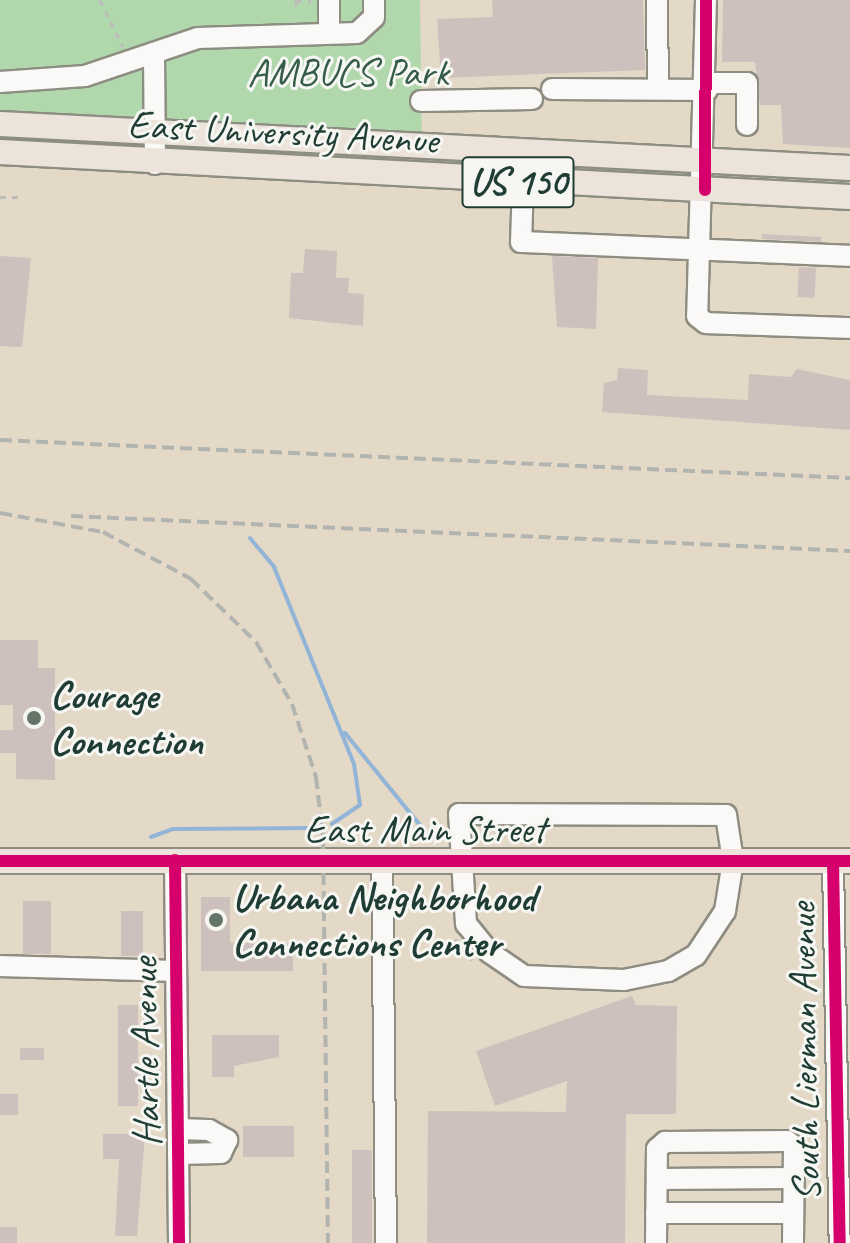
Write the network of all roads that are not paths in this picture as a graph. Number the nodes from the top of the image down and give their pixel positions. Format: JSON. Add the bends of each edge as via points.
{"nodes":[{"id":1,"x":329,"y":0,"type":"edge"},
{"id":2,"x":374,"y":0,"type":"edge"},
{"id":3,"x":657,"y":0,"type":"edge"},
{"id":4,"x":706,"y":0,"type":"edge"},
{"id":5,"x":329,"y":33,"type":"junction"},
{"id":6,"x":154,"y":53,"type":"junction"},
{"id":7,"x":0,"y":82,"type":"edge"},
{"id":8,"x":707,"y":86,"type":"junction"},
{"id":9,"x":552,"y":89,"type":"dead end"},
{"id":10,"x":658,"y":89,"type":"junction"},
{"id":11,"x":532,"y":99,"type":"dead end"},
{"id":12,"x":421,"y":101,"type":"dead end"},
{"id":13,"x":0,"y":124,"type":"edge"},
{"id":14,"x":747,"y":125,"type":"dead end"},
{"id":15,"x":156,"y":137,"type":"junction"},
{"id":16,"x":0,"y":152,"type":"edge"},
{"id":17,"x":706,"y":162,"type":"junction"},
{"id":18,"x":155,"y":164,"type":"junction"},
{"id":19,"x":850,"y":168,"type":"edge"},
{"id":20,"x":523,"y":182,"type":"junction"},
{"id":21,"x":705,"y":190,"type":"junction"},
{"id":22,"x":850,"y":197,"type":"edge"},
{"id":23,"x":704,"y":250,"type":"junction"},
{"id":24,"x":850,"y":256,"type":"edge"},
{"id":25,"x":850,"y":328,"type":"edge"},
{"id":26,"x":175,"y":860,"type":"junction"},
{"id":27,"x":0,"y":861,"type":"edge"},
{"id":28,"x":382,"y":861,"type":"junction"},
{"id":29,"x":459,"y":861,"type":"junction"},
{"id":30,"x":733,"y":861,"type":"junction"},
{"id":31,"x":841,"y":861,"type":"edge"},
{"id":32,"x":0,"y":966,"type":"edge"},
{"id":33,"x":176,"y":971,"type":"junction"},
{"id":34,"x":178,"y":1129,"type":"junction"},
{"id":35,"x":178,"y":1154,"type":"junction"},
{"id":36,"x":844,"y":1156,"type":"edge"},
{"id":37,"x":794,"y":1178,"type":"junction"},
{"id":38,"x":657,"y":1179,"type":"junction"},
{"id":39,"x":656,"y":1213,"type":"junction"},
{"id":40,"x":793,"y":1213,"type":"junction"},
{"id":41,"x":179,"y":1243,"type":"edge"},
{"id":42,"x":386,"y":1243,"type":"edge"},
{"id":43,"x":656,"y":1243,"type":"edge"},
{"id":44,"x":793,"y":1243,"type":"edge"},
{"id":45,"x":840,"y":1243,"type":"edge"}],
"edges":[{"from":1,"to":5,"type":"street"},
{"from":2,"to":5,"type":"street","via":[[374,17],[357,33]]},
{"from":3,"to":10,"type":"street"},
{"from":4,"to":8,"type":"street"},
{"from":5,"to":6,"type":"street","via":[[198,38]]},
{"from":6,"to":7,"type":"street","via":[[85,76]]},
{"from":6,"to":15,"type":"street"},
{"from":8,"to":10,"type":"street"},
{"from":8,"to":14,"type":"street","via":[[747,83]]},
{"from":8,"to":17,"type":"street"},
{"from":9,"to":10,"type":"street"},
{"from":11,"to":12,"type":"street"},
{"from":13,"to":15,"type":"main road","name":"East University Avenue","number":"US 150"},
{"from":15,"to":17,"type":"main road","name":"East University Avenue","number":"US 150"},
{"from":15,"to":18,"type":"street"},
{"from":16,"to":18,"type":"main road","name":"East University Avenue","number":"US 150"},
{"from":17,"to":19,"type":"main road","name":"East University Avenue","number":"US 150"},
{"from":17,"to":21,"type":"street"},
{"from":18,"to":20,"type":"main road","name":"East University Avenue","number":"US 150"},
{"from":20,"to":21,"type":"main road","name":"East University Avenue","number":"US 150"},
{"from":20,"to":23,"type":"street","via":[[521,242]]},
{"from":21,"to":22,"type":"main road","name":"East University Avenue","number":"US 150"},
{"from":21,"to":23,"type":"street"},
{"from":23,"to":24,"type":"street"},
{"from":23,"to":25,"type":"street","via":[[701,321]]},
{"from":26,"to":27,"type":"main road","name":"East Main Street"},
{"from":26,"to":28,"type":"main road","name":"East Main Street"},
{"from":26,"to":33,"type":"street","name":"Hartle Avenue"},
{"from":28,"to":29,"type":"main road","name":"East Main Street"},
{"from":28,"to":42,"type":"street"},
{"from":29,"to":30,"type":"main road","name":"East Main Street"},
{"from":29,"to":30,"type":"street","via":[[459,814],[522,814],[726,815]]},
{"from":29,"to":30,"type":"street","via":[[466,924],[505,966],[543,981],[649,977],[682,965],[719,924]]},
{"from":30,"to":31,"type":"main road","name":"East Main Street"},
{"from":31,"to":36,"type":"street","name":"South Lierman Avenue"},
{"from":32,"to":33,"type":"street"},
{"from":33,"to":34,"type":"street","name":"Hartle Avenue"},
{"from":34,"to":35,"type":"street","name":"Hartle Avenue"},
{"from":34,"to":35,"type":"street","via":[[209,1130],[227,1140],[221,1153]]},
{"from":35,"to":41,"type":"street","name":"Hartle Avenue"},
{"from":36,"to":45,"type":"street","name":"South Lierman Avenue"},
{"from":37,"to":38,"type":"street"},
{"from":37,"to":38,"type":"street","via":[[787,1141],[665,1142],[657,1149]]},
{"from":37,"to":40,"type":"street"},
{"from":38,"to":39,"type":"street"},
{"from":39,"to":40,"type":"street"},
{"from":39,"to":43,"type":"street"},
{"from":40,"to":44,"type":"street"}]}
